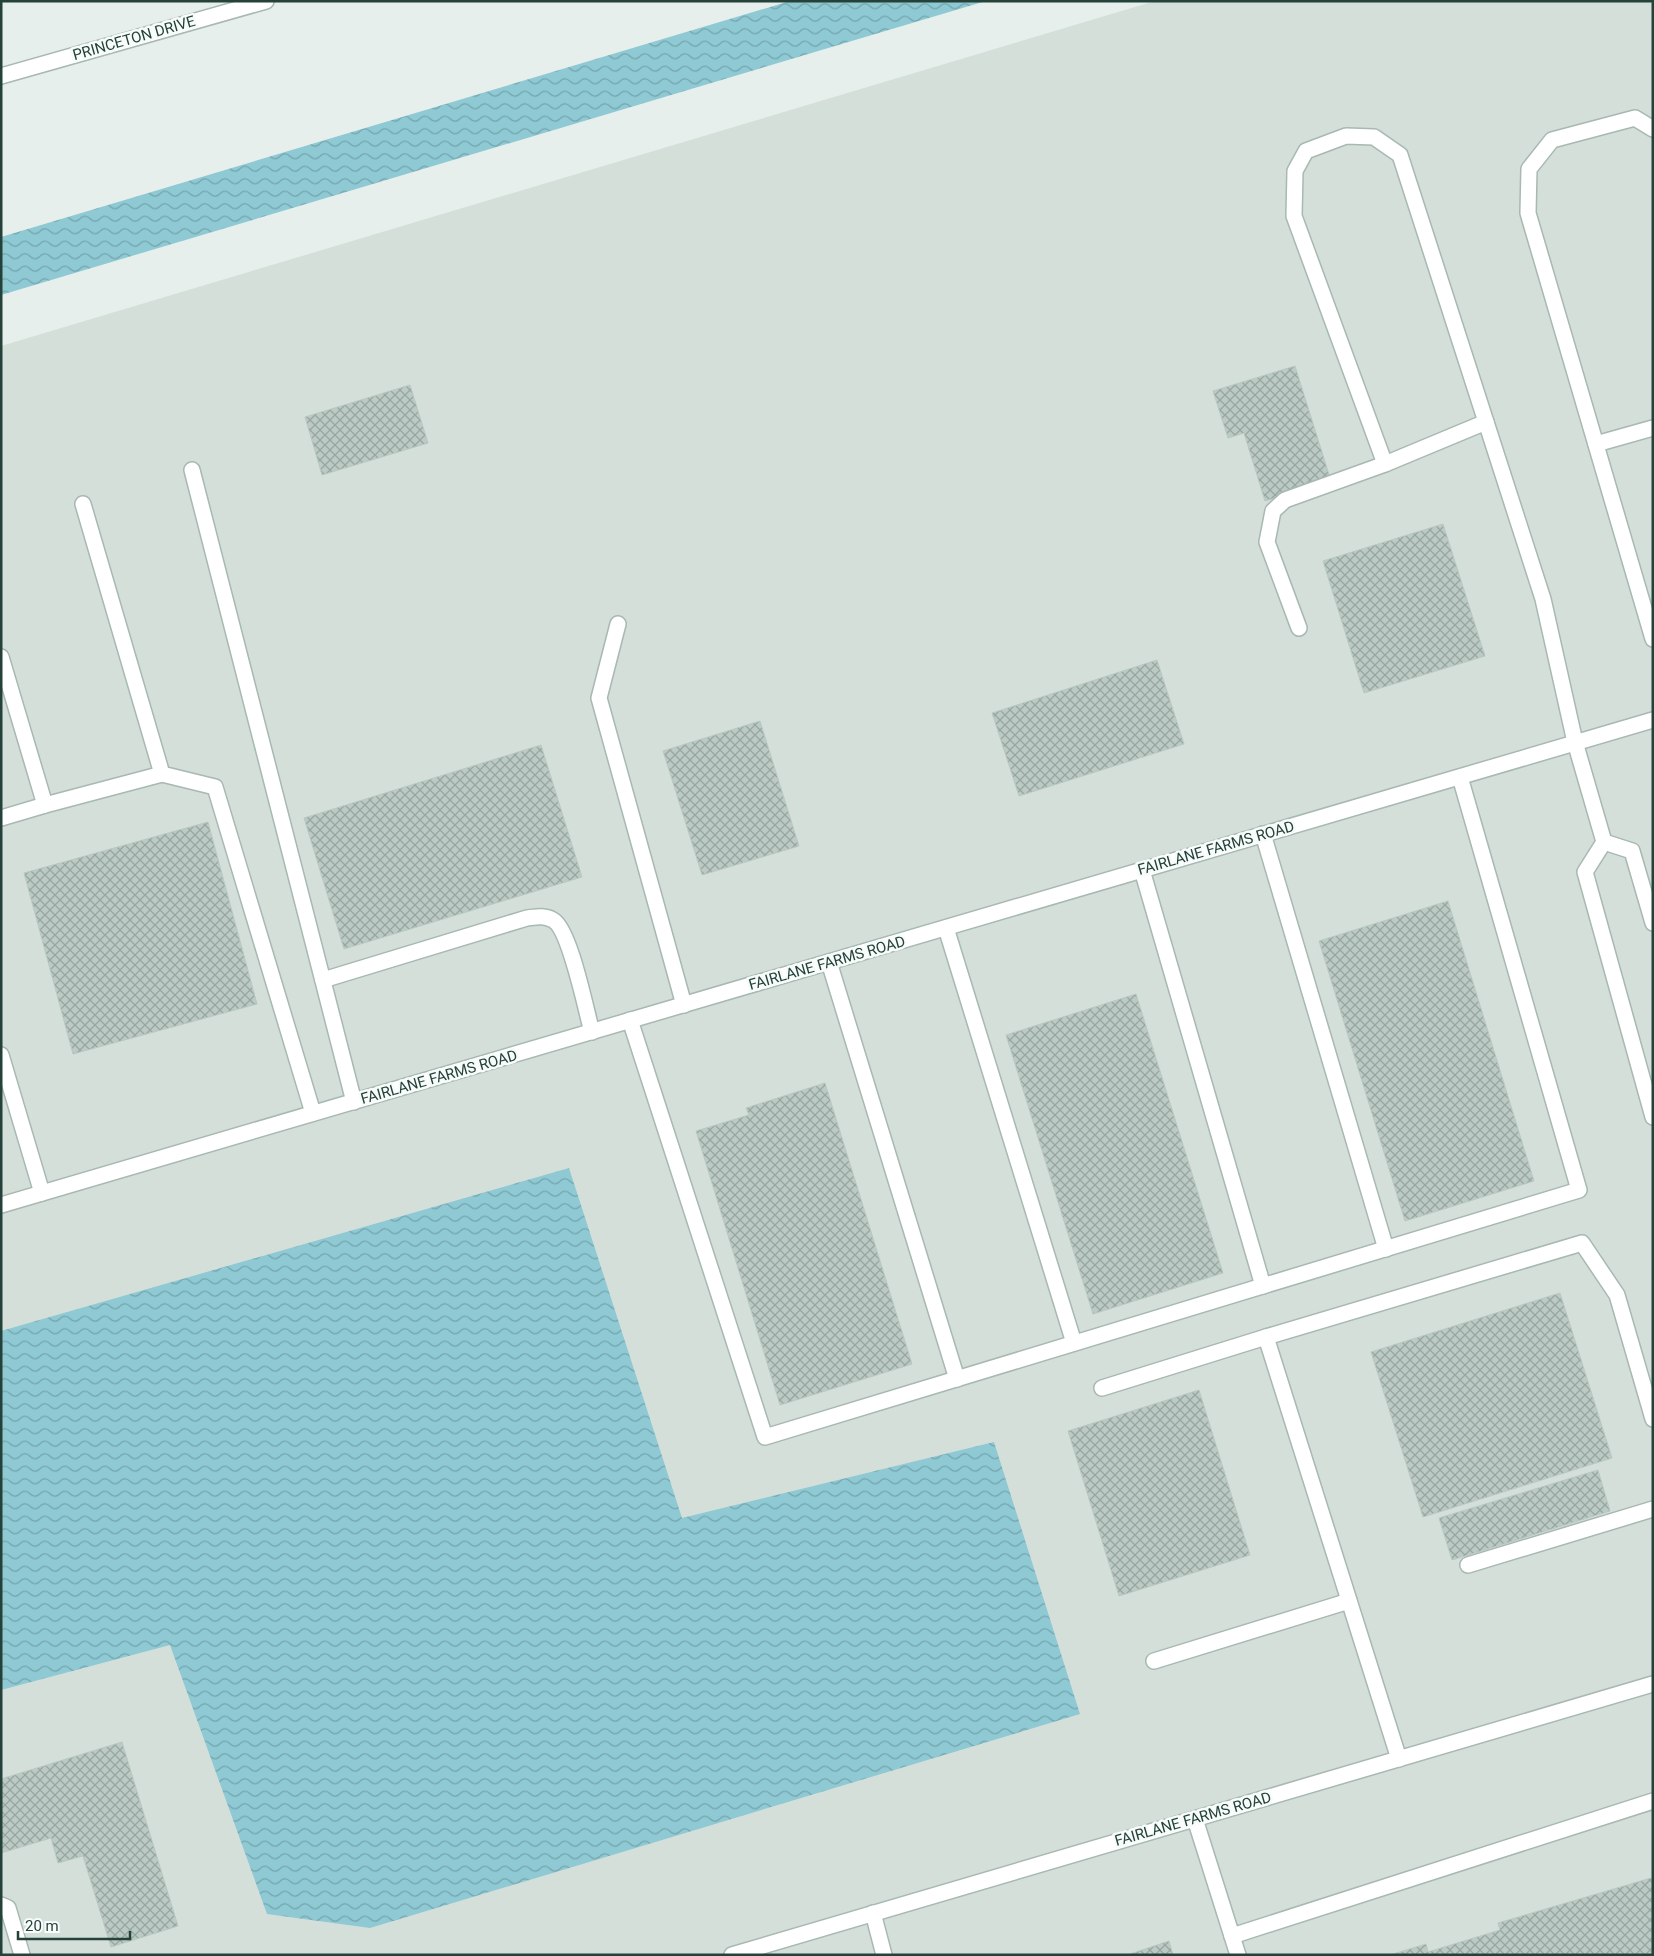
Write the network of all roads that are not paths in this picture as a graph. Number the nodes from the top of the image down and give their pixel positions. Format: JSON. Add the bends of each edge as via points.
{"nodes":[{"id":1,"x":266,"y":1,"type":"edge"},
{"id":2,"x":1,"y":76,"type":"edge"},
{"id":3,"x":1653,"y":129,"type":"edge"},
{"id":4,"x":1486,"y":422,"type":"junction"},
{"id":5,"x":1653,"y":428,"type":"edge"},
{"id":6,"x":1596,"y":444,"type":"junction"},
{"id":7,"x":1385,"y":464,"type":"junction"},
{"id":8,"x":192,"y":470,"type":"dead end"},
{"id":9,"x":83,"y":504,"type":"dead end"},
{"id":10,"x":618,"y":624,"type":"dead end"},
{"id":11,"x":1299,"y":628,"type":"dead end"},
{"id":12,"x":1653,"y":639,"type":"edge"},
{"id":13,"x":1,"y":656,"type":"edge"},
{"id":14,"x":1653,"y":720,"type":"edge"},
{"id":15,"x":1575,"y":742,"type":"junction"},
{"id":16,"x":162,"y":774,"type":"junction"},
{"id":17,"x":1460,"y":777,"type":"junction"},
{"id":18,"x":45,"y":805,"type":"junction"},
{"id":19,"x":1,"y":818,"type":"edge"},
{"id":20,"x":1263,"y":834,"type":"junction"},
{"id":21,"x":1604,"y":842,"type":"junction"},
{"id":22,"x":1142,"y":870,"type":"junction"},
{"id":23,"x":1653,"y":923,"type":"edge"},
{"id":24,"x":946,"y":928,"type":"junction"},
{"id":25,"x":829,"y":962,"type":"junction"},
{"id":26,"x":323,"y":980,"type":"junction"},
{"id":27,"x":684,"y":1005,"type":"junction"},
{"id":28,"x":630,"y":1020,"type":"junction"},
{"id":29,"x":592,"y":1032,"type":"junction"},
{"id":30,"x":1,"y":1055,"type":"edge"},
{"id":31,"x":354,"y":1102,"type":"junction"},
{"id":32,"x":313,"y":1113,"type":"junction"},
{"id":33,"x":1653,"y":1117,"type":"edge"},
{"id":34,"x":42,"y":1193,"type":"junction"},
{"id":35,"x":1,"y":1205,"type":"edge"},
{"id":36,"x":1386,"y":1249,"type":"junction"},
{"id":37,"x":1263,"y":1286,"type":"junction"},
{"id":38,"x":1266,"y":1337,"type":"junction"},
{"id":39,"x":1074,"y":1343,"type":"junction"},
{"id":40,"x":957,"y":1379,"type":"junction"},
{"id":41,"x":1102,"y":1388,"type":"dead end"},
{"id":42,"x":1653,"y":1419,"type":"edge"},
{"id":43,"x":1653,"y":1509,"type":"edge"},
{"id":44,"x":1468,"y":1565,"type":"dead end"},
{"id":45,"x":1349,"y":1601,"type":"junction"},
{"id":46,"x":1154,"y":1660,"type":"dead end"},
{"id":47,"x":1653,"y":1684,"type":"edge"},
{"id":48,"x":1399,"y":1759,"type":"junction"},
{"id":49,"x":1653,"y":1801,"type":"edge"},
{"id":50,"x":1195,"y":1819,"type":"junction"},
{"id":51,"x":1,"y":1905,"type":"edge"},
{"id":52,"x":873,"y":1914,"type":"junction"},
{"id":53,"x":1232,"y":1936,"type":"junction"},
{"id":54,"x":772,"y":1949,"type":"edge"},
{"id":55,"x":22,"y":1955,"type":"edge"},
{"id":56,"x":732,"y":1955,"type":"edge"},
{"id":57,"x":884,"y":1955,"type":"edge"},
{"id":58,"x":1238,"y":1955,"type":"edge"}],
"edges":[{"from":1,"to":2,"type":"street","name":"PRINCETON DRIVE"},
{"from":3,"to":6,"type":"street","via":[[1635,118],[1552,140],[1529,170],[1528,213]]},
{"from":4,"to":7,"type":"street"},
{"from":4,"to":7,"type":"street","via":[[1400,155],[1374,137],[1346,136],[1306,151],[1295,172],[1294,216]]},
{"from":4,"to":15,"type":"street","via":[[1543,599]]},
{"from":5,"to":6,"type":"street"},
{"from":6,"to":12,"type":"street"},
{"from":7,"to":11,"type":"street","via":[[1285,500],[1273,511],[1267,542]]},
{"from":8,"to":26,"type":"street"},
{"from":9,"to":16,"type":"street"},
{"from":10,"to":27,"type":"street","via":[[599,698]]},
{"from":13,"to":18,"type":"street"},
{"from":14,"to":15,"type":"street","name":"FAIRLANE FARMS ROAD"},
{"from":15,"to":17,"type":"street","name":"FAIRLANE FARMS ROAD"},
{"from":15,"to":21,"type":"street"},
{"from":16,"to":18,"type":"street"},
{"from":16,"to":32,"type":"street","via":[[216,787]]},
{"from":17,"to":20,"type":"street","name":"FAIRLANE FARMS ROAD"},
{"from":17,"to":36,"type":"street","via":[[1579,1190]]},
{"from":18,"to":19,"type":"street"},
{"from":20,"to":22,"type":"street","name":"FAIRLANE FARMS ROAD"},
{"from":20,"to":36,"type":"street"},
{"from":21,"to":23,"type":"street","via":[[1632,851]]},
{"from":21,"to":33,"type":"street","via":[[1585,872]]},
{"from":22,"to":24,"type":"street","name":"FAIRLANE FARMS ROAD"},
{"from":22,"to":37,"type":"street"},
{"from":24,"to":25,"type":"street","name":"FAIRLANE FARMS ROAD"},
{"from":24,"to":39,"type":"street"},
{"from":25,"to":27,"type":"street","name":"FAIRLANE FARMS ROAD"},
{"from":25,"to":40,"type":"street"},
{"from":26,"to":29,"type":"street","via":[[541,916],[555,921],[564,935]]},
{"from":26,"to":31,"type":"street"},
{"from":27,"to":28,"type":"street","name":"FAIRLANE FARMS ROAD"},
{"from":28,"to":29,"type":"street","name":"FAIRLANE FARMS ROAD"},
{"from":28,"to":40,"type":"street","via":[[766,1437]]},
{"from":29,"to":31,"type":"street","name":"FAIRLANE FARMS ROAD"},
{"from":30,"to":34,"type":"street"},
{"from":31,"to":32,"type":"street","name":"FAIRLANE FARMS ROAD"},
{"from":32,"to":34,"type":"street","name":"FAIRLANE FARMS ROAD"},
{"from":34,"to":35,"type":"street","name":"FAIRLANE FARMS ROAD"},
{"from":36,"to":37,"type":"street"},
{"from":37,"to":39,"type":"street"},
{"from":38,"to":41,"type":"street"},
{"from":38,"to":42,"type":"street","via":[[1582,1243],[1616,1295]]},
{"from":38,"to":45,"type":"street"},
{"from":39,"to":40,"type":"street"},
{"from":43,"to":44,"type":"street"},
{"from":45,"to":46,"type":"street"},
{"from":45,"to":48,"type":"street"},
{"from":47,"to":48,"type":"street","name":"FAIRLANE FARMS ROAD"},
{"from":48,"to":50,"type":"street","name":"FAIRLANE FARMS ROAD"},
{"from":49,"to":53,"type":"street"},
{"from":50,"to":52,"type":"street","name":"FAIRLANE FARMS ROAD"},
{"from":50,"to":53,"type":"street"},
{"from":51,"to":55,"type":"street","via":[[8,1908]]},
{"from":52,"to":54,"type":"street","name":"FAIRLANE FARMS ROAD"},
{"from":52,"to":57,"type":"street"},
{"from":53,"to":58,"type":"street"},
{"from":54,"to":56,"type":"street","name":"FAIRLANE FARMS ROAD"}]}
